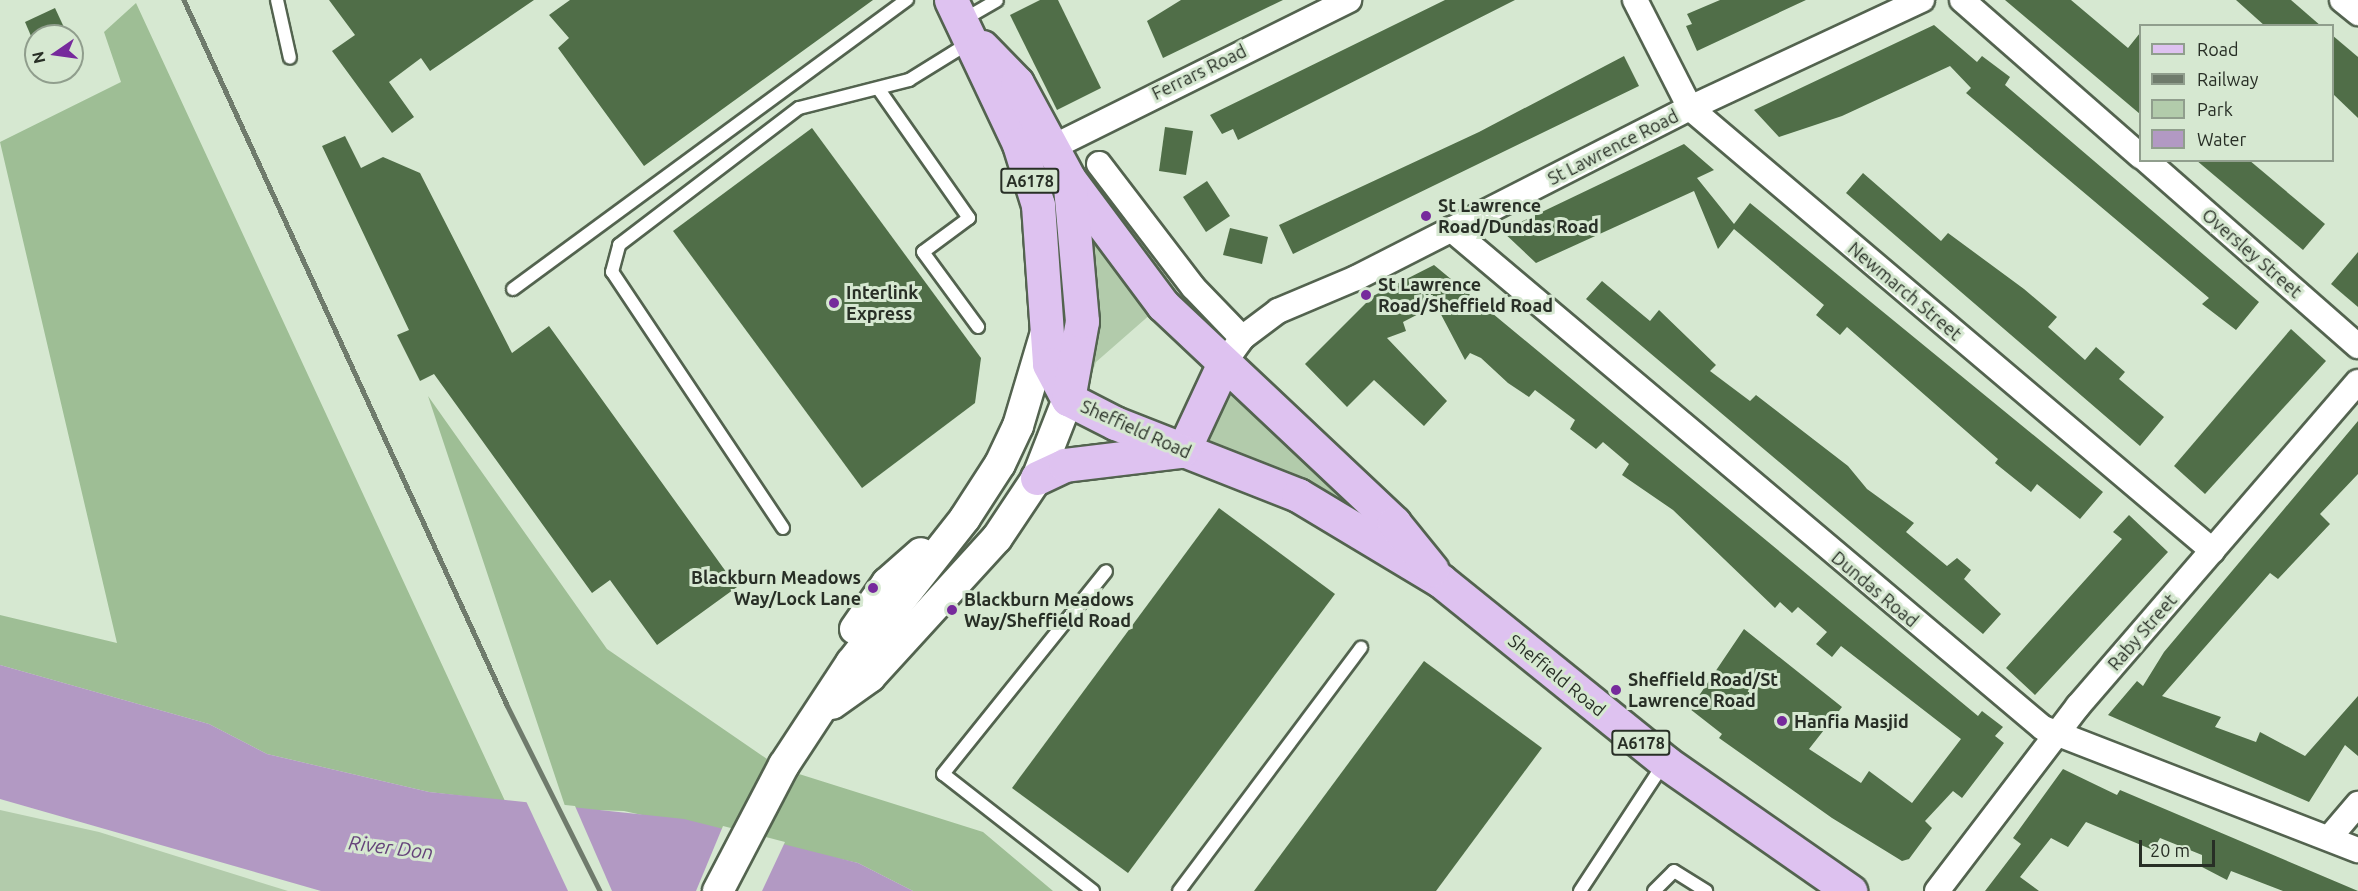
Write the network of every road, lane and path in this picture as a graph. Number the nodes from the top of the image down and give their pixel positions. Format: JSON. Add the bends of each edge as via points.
{"nodes":[{"id":1,"x":277,"y":0,"type":"edge"},
{"id":2,"x":907,"y":0,"type":"edge"},
{"id":3,"x":997,"y":0,"type":"edge"},
{"id":4,"x":1349,"y":0,"type":"edge"},
{"id":5,"x":1635,"y":0,"type":"edge"},
{"id":6,"x":1922,"y":0,"type":"edge"},
{"id":7,"x":1962,"y":0,"type":"edge"},
{"id":8,"x":2342,"y":0,"type":"edge"},
{"id":9,"x":2358,"y":13,"type":"edge"},
{"id":10,"x":963,"y":20,"type":"edge"},
{"id":11,"x":290,"y":58,"type":"dead end"},
{"id":12,"x":880,"y":91,"type":"junction"},
{"id":13,"x":1690,"y":108,"type":"junction"},
{"id":14,"x":1051,"y":148,"type":"junction"},
{"id":15,"x":2139,"y":155,"type":"edge"},
{"id":16,"x":2148,"y":162,"type":"edge"},
{"id":17,"x":1100,"y":164,"type":"dead end"},
{"id":18,"x":1069,"y":178,"type":"junction"},
{"id":19,"x":1038,"y":205,"type":"junction"},
{"id":20,"x":1451,"y":229,"type":"junction"},
{"id":21,"x":513,"y":289,"type":"dead end"},
{"id":22,"x":978,"y":327,"type":"dead end"},
{"id":23,"x":1046,"y":331,"type":"junction"},
{"id":24,"x":2358,"y":346,"type":"edge"},
{"id":25,"x":1233,"y":350,"type":"junction"},
{"id":26,"x":2358,"y":382,"type":"edge"},
{"id":27,"x":1068,"y":399,"type":"junction"},
{"id":28,"x":1183,"y":451,"type":"junction"},
{"id":29,"x":1037,"y":478,"type":"junction"},
{"id":30,"x":783,"y":528,"type":"dead end"},
{"id":31,"x":2213,"y":551,"type":"junction"},
{"id":32,"x":1106,"y":571,"type":"dead end"},
{"id":33,"x":1441,"y":581,"type":"junction"},
{"id":34,"x":1361,"y":648,"type":"dead end"},
{"id":35,"x":827,"y":708,"type":"junction"},
{"id":36,"x":2060,"y":733,"type":"junction"},
{"id":37,"x":1665,"y":762,"type":"junction"},
{"id":38,"x":2358,"y":804,"type":"edge"},
{"id":39,"x":2329,"y":838,"type":"junction"},
{"id":40,"x":2358,"y":850,"type":"edge"},
{"id":41,"x":1586,"y":889,"type":"edge"},
{"id":42,"x":718,"y":891,"type":"edge"},
{"id":43,"x":1093,"y":891,"type":"edge"},
{"id":44,"x":1179,"y":891,"type":"edge"},
{"id":45,"x":1654,"y":891,"type":"edge"},
{"id":46,"x":1706,"y":891,"type":"edge"},
{"id":47,"x":1850,"y":891,"type":"edge"},
{"id":48,"x":1937,"y":891,"type":"edge"}],
"edges":[{"from":1,"to":11,"type":"lane"},
{"from":2,"to":21,"type":"lane"},
{"from":3,"to":10,"type":"lane"},
{"from":4,"to":14,"type":"street","name":"Ferrars Road"},
{"from":5,"to":13,"type":"street","name":"Newmarch Street"},
{"from":6,"to":13,"type":"street","name":"St Lawrence Road"},
{"from":7,"to":15,"type":"street"},
{"from":8,"to":9,"type":"street"},
{"from":10,"to":12,"type":"lane","via":[[909,80]]},
{"from":10,"to":14,"type":"main road","name":"Sheffield Road","number":"A6178","via":[[1017,83]]},
{"from":10,"to":19,"type":"main road","name":"Sheffield Road","number":"A6178","via":[[997,104],[1019,144]]},
{"from":12,"to":22,"type":"lane","via":[[969,218],[923,252]]},
{"from":12,"to":30,"type":"lane","via":[[799,108],[619,245],[612,272]]},
{"from":13,"to":20,"type":"street","name":"St Lawrence Road"},
{"from":13,"to":31,"type":"street","name":"Newmarch Street"},
{"from":14,"to":18,"type":"main road","name":"Sheffield Road","number":"A6178"},
{"from":14,"to":19,"type":"main road","via":[[1038,163]]},
{"from":16,"to":24,"type":"street","name":"Oversley Street"},
{"from":17,"to":25,"type":"street","name":"Sheffield Road","via":[[1193,287]]},
{"from":18,"to":25,"type":"main road","name":"Sheffield Road","number":"A6178","via":[[1163,305]]},
{"from":18,"to":27,"type":"main road","via":[[1082,321]]},
{"from":19,"to":23,"type":"main road","name":"Sheffield Road","number":"A6178"},
{"from":20,"to":25,"type":"street","name":"St Lawrence Road","via":[[1278,311]]},
{"from":20,"to":36,"type":"street","name":"Dundas Road","via":[[2012,704],[2043,728]]},
{"from":23,"to":27,"type":"main road","name":"Sheffield Road","number":"A6178","via":[[1050,364]]},
{"from":23,"to":35,"type":"street","via":[[1018,426],[999,464],[950,537],[851,663]]},
{"from":25,"to":28,"type":"main road"},
{"from":25,"to":33,"type":"main road","name":"Sheffield Road","number":"A6178","via":[[1394,523]]},
{"from":26,"to":31,"type":"street","name":"Raby Street"},
{"from":27,"to":28,"type":"main road","name":"Sheffield Road","number":"A6178"},
{"from":27,"to":29,"type":"street"},
{"from":28,"to":29,"type":"main road","via":[[1065,465]]},
{"from":28,"to":33,"type":"main road","name":"Sheffield Road","number":"A6178","via":[[1298,495]]},
{"from":29,"to":35,"type":"street","via":[[997,538],[939,605],[870,678]]},
{"from":31,"to":36,"type":"street","name":"Raby Street"},
{"from":32,"to":43,"type":"lane","via":[[943,774]]},
{"from":33,"to":37,"type":"main road","name":"Sheffield Road","number":"A6178"},
{"from":34,"to":44,"type":"lane"},
{"from":35,"to":42,"type":"street","via":[[784,765]]},
{"from":36,"to":39,"type":"street","name":"Dundas Road"},
{"from":36,"to":48,"type":"street","name":"Raby Street"},
{"from":37,"to":41,"type":"lane"},
{"from":37,"to":47,"type":"main road","name":"Sheffield Road","number":"A6178"},
{"from":38,"to":39,"type":"street"},
{"from":39,"to":40,"type":"street","name":"Dundas Road"},
{"from":45,"to":46,"type":"lane","via":[[1674,871]]}]}
